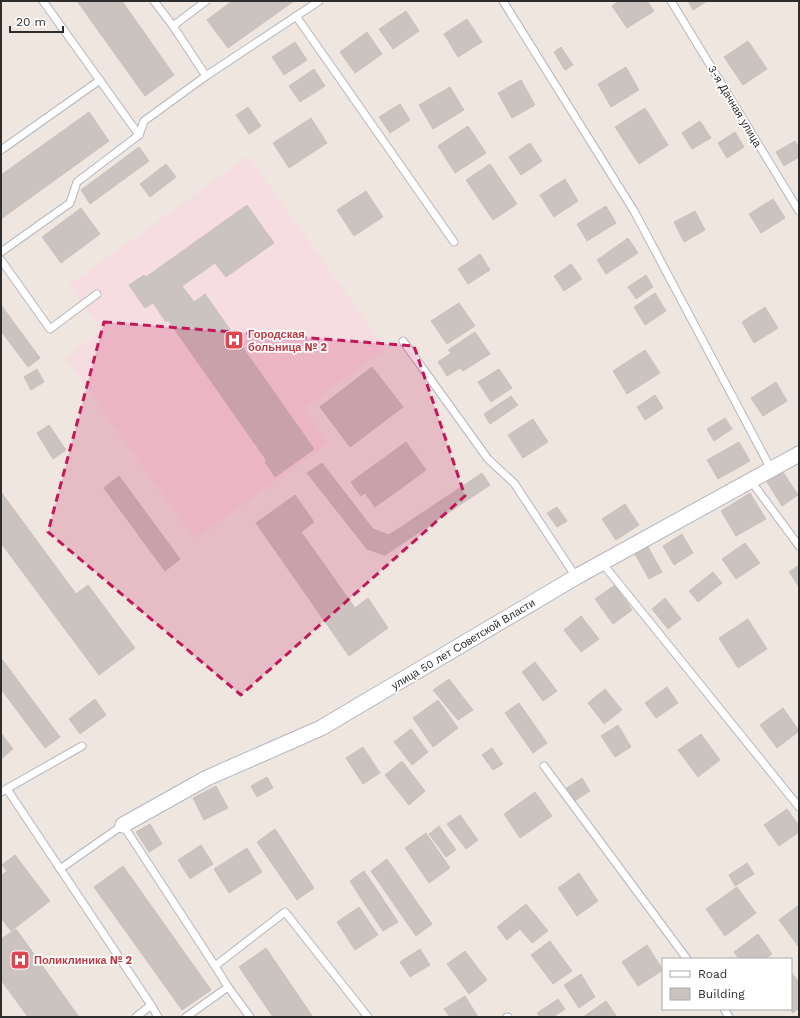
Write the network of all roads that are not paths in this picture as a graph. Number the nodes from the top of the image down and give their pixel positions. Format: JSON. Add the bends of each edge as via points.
{"nodes":[{"id":1,"x":43,"y":1,"type":"edge"},
{"id":2,"x":154,"y":1,"type":"edge"},
{"id":3,"x":206,"y":1,"type":"edge"},
{"id":4,"x":319,"y":1,"type":"edge"},
{"id":5,"x":503,"y":1,"type":"edge"},
{"id":6,"x":671,"y":1,"type":"edge"},
{"id":7,"x":296,"y":16,"type":"junction"},
{"id":8,"x":173,"y":26,"type":"junction"},
{"id":9,"x":206,"y":76,"type":"junction"},
{"id":10,"x":100,"y":80,"type":"junction"},
{"id":11,"x":139,"y":135,"type":"junction"},
{"id":12,"x":1,"y":150,"type":"edge"},
{"id":13,"x":799,"y":211,"type":"edge"},
{"id":14,"x":454,"y":242,"type":"dead end"},
{"id":15,"x":1,"y":252,"type":"edge"},
{"id":16,"x":1,"y":260,"type":"edge"},
{"id":17,"x":97,"y":294,"type":"dead end"},
{"id":18,"x":403,"y":341,"type":"dead end"},
{"id":19,"x":799,"y":454,"type":"edge"},
{"id":20,"x":771,"y":469,"type":"junction"},
{"id":21,"x":751,"y":481,"type":"junction"},
{"id":22,"x":799,"y":546,"type":"edge"},
{"id":23,"x":603,"y":564,"type":"junction"},
{"id":24,"x":576,"y":577,"type":"junction"},
{"id":25,"x":82,"y":746,"type":"dead end"},
{"id":26,"x":544,"y":766,"type":"dead end"},
{"id":27,"x":4,"y":791,"type":"edge"},
{"id":28,"x":799,"y":807,"type":"edge"},
{"id":29,"x":123,"y":824,"type":"junction"},
{"id":30,"x":60,"y":869,"type":"junction"},
{"id":31,"x":686,"y":958,"type":"edge"},
{"id":32,"x":215,"y":966,"type":"junction"},
{"id":33,"x":228,"y":987,"type":"junction"},
{"id":34,"x":151,"y":1005,"type":"junction"},
{"id":35,"x":136,"y":1017,"type":"edge"},
{"id":36,"x":158,"y":1017,"type":"edge"},
{"id":37,"x":186,"y":1017,"type":"edge"},
{"id":38,"x":250,"y":1017,"type":"edge"},
{"id":39,"x":368,"y":1017,"type":"edge"}],
"edges":[{"from":1,"to":10,"type":"lane"},
{"from":2,"to":8,"type":"lane"},
{"from":3,"to":8,"type":"lane"},
{"from":4,"to":7,"type":"lane"},
{"from":5,"to":20,"type":"lane","via":[[634,211]]},
{"from":6,"to":13,"type":"lane","name":"3-я Дачная улица"},
{"from":7,"to":9,"type":"lane"},
{"from":7,"to":14,"type":"lane"},
{"from":8,"to":9,"type":"lane"},
{"from":9,"to":11,"type":"lane","via":[[144,121]]},
{"from":10,"to":11,"type":"lane"},
{"from":10,"to":12,"type":"lane"},
{"from":11,"to":15,"type":"lane","via":[[76,182],[70,203]]},
{"from":16,"to":17,"type":"lane","via":[[50,329]]},
{"from":18,"to":24,"type":"lane","via":[[488,459],[514,483]]},
{"from":19,"to":20,"type":"street","name":"улица 50 лет Советской Власти"},
{"from":20,"to":21,"type":"street","name":"улица 50 лет Советской Власти"},
{"from":21,"to":22,"type":"lane"},
{"from":21,"to":23,"type":"street","name":"улица 50 лет Советской Власти"},
{"from":23,"to":24,"type":"street","name":"улица 50 лет Советской Власти"},
{"from":23,"to":28,"type":"lane"},
{"from":24,"to":29,"type":"street","name":"улица 50 лет Советской Власти","via":[[321,728],[207,778]]},
{"from":25,"to":27,"type":"lane"},
{"from":26,"to":31,"type":"lane"},
{"from":27,"to":30,"type":"lane"},
{"from":29,"to":30,"type":"lane"},
{"from":29,"to":32,"type":"lane"},
{"from":30,"to":34,"type":"lane"},
{"from":32,"to":33,"type":"lane"},
{"from":32,"to":39,"type":"lane","via":[[285,912]]},
{"from":33,"to":37,"type":"lane"},
{"from":33,"to":38,"type":"lane"},
{"from":34,"to":35,"type":"lane"},
{"from":34,"to":36,"type":"lane"}]}
